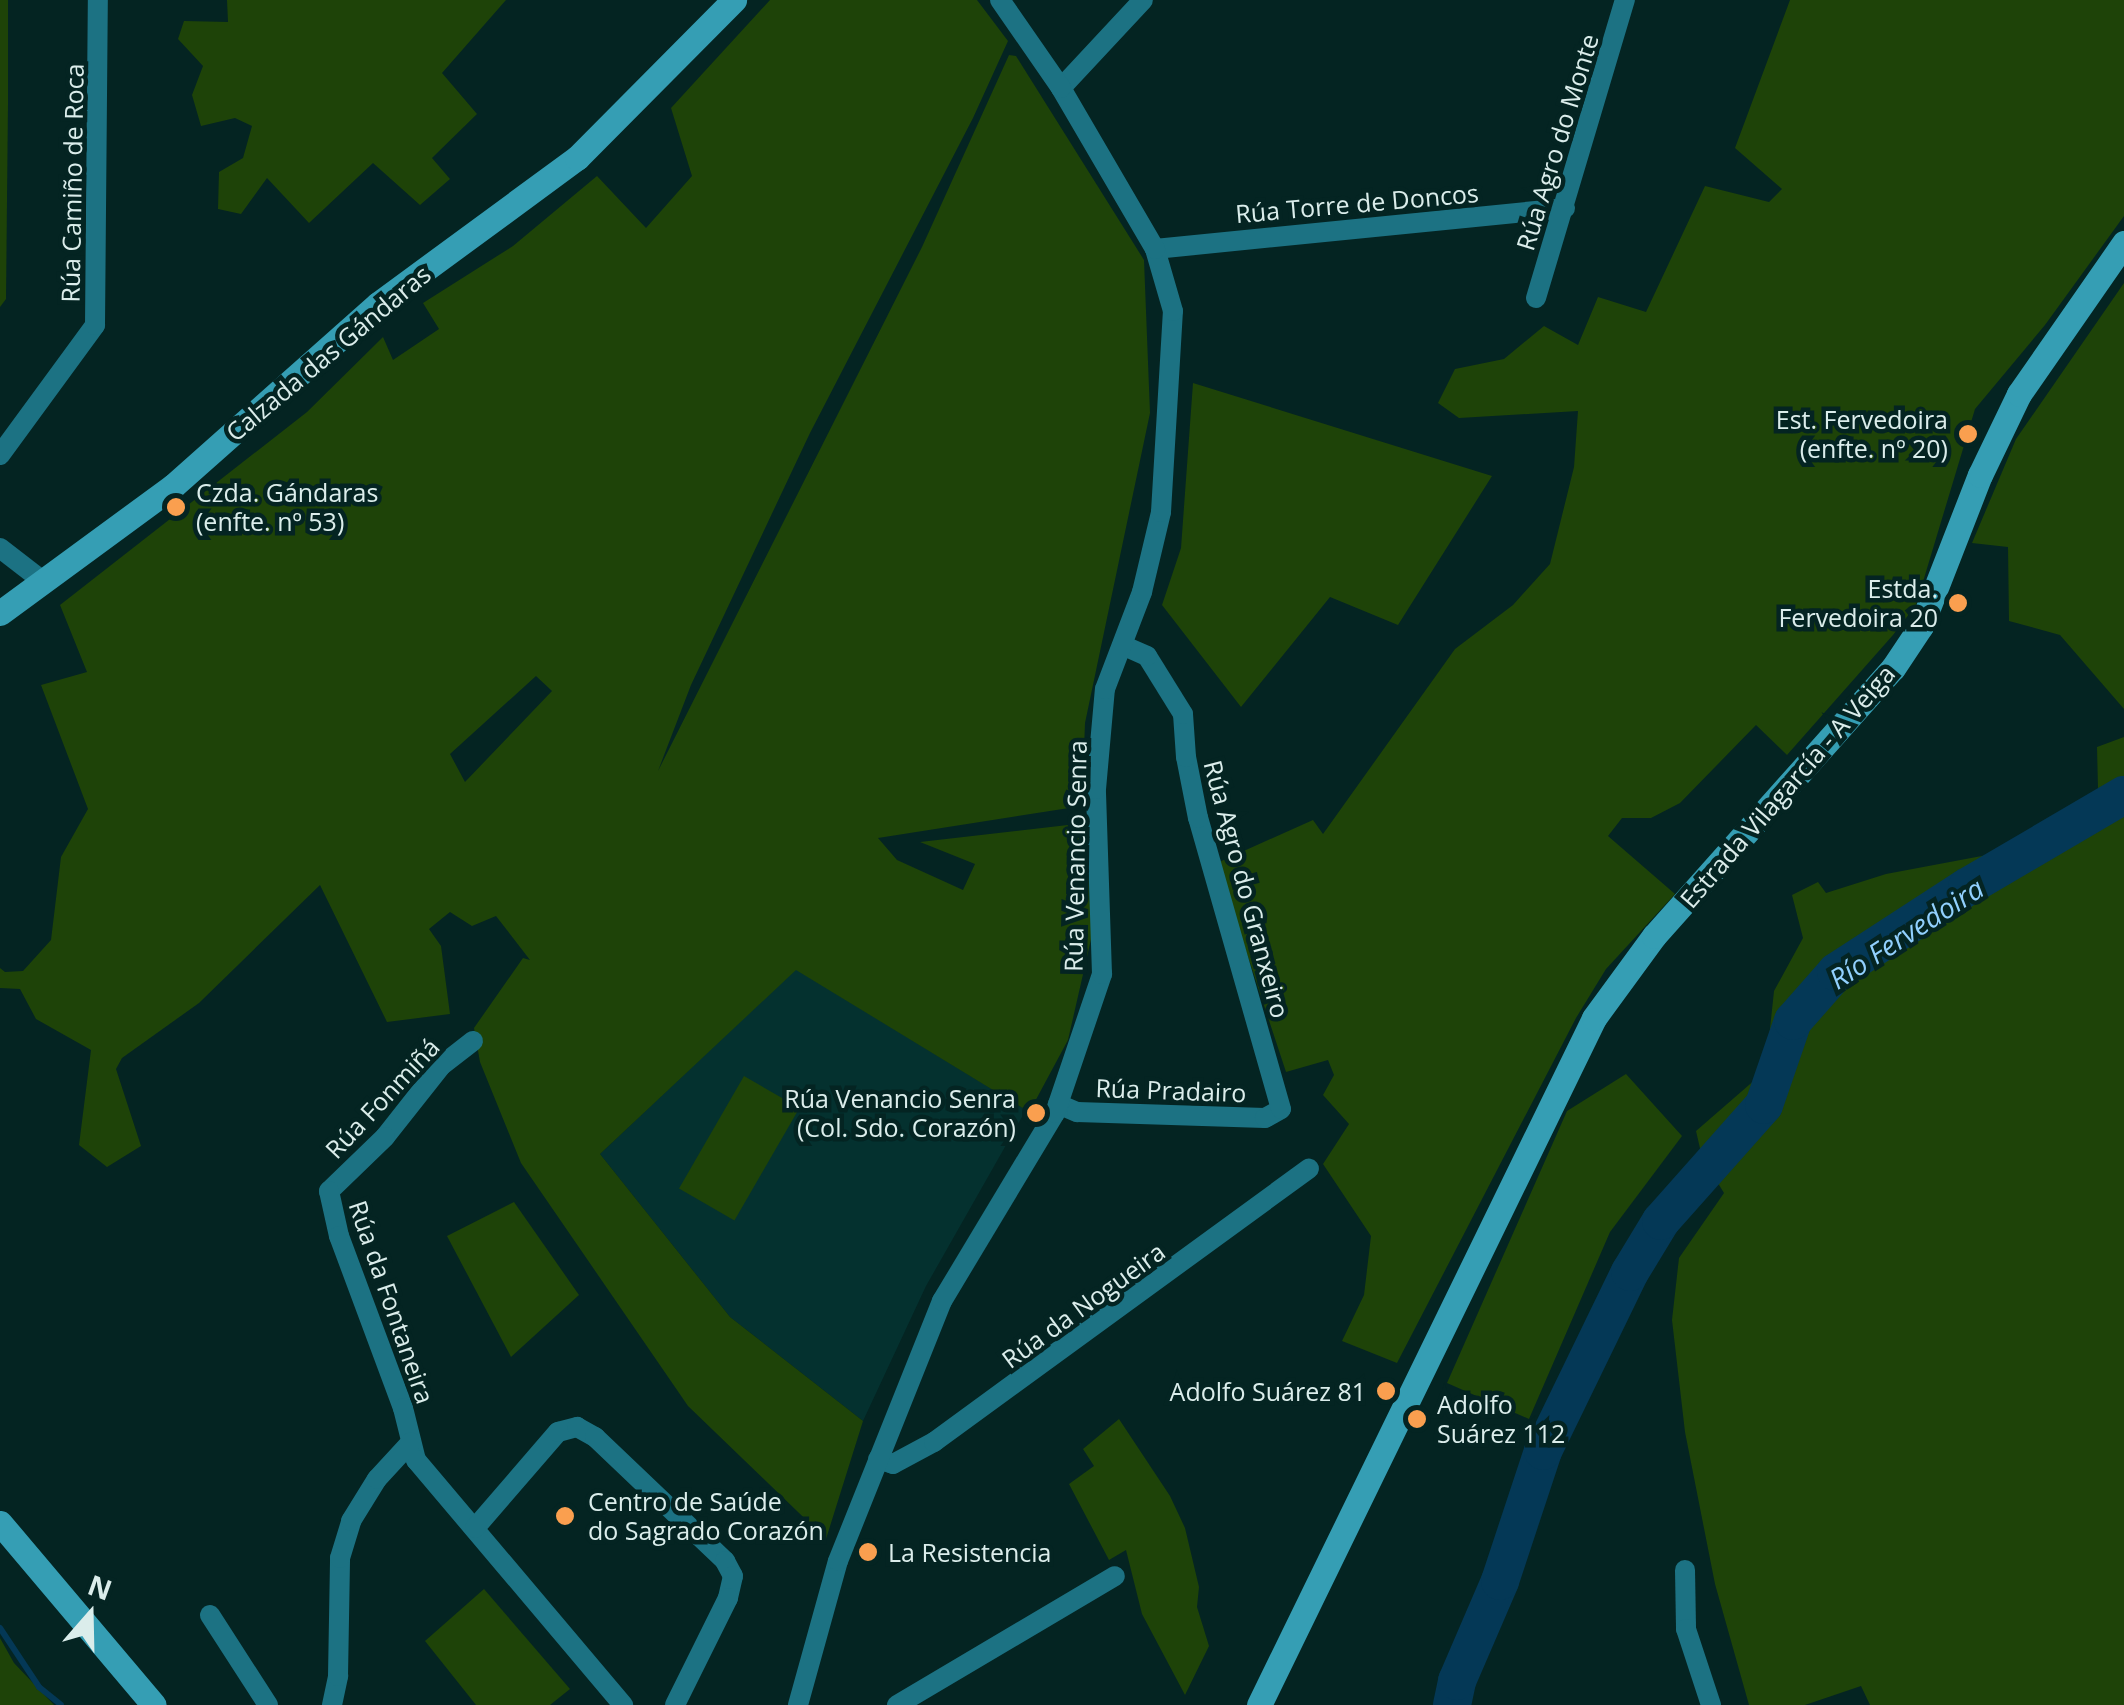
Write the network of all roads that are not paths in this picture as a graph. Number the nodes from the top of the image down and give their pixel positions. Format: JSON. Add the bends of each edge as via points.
{"nodes":[{"id":1,"x":98,"y":0,"type":"edge"},
{"id":2,"x":734,"y":0,"type":"edge"},
{"id":3,"x":1000,"y":0,"type":"edge"},
{"id":4,"x":1142,"y":0,"type":"edge"},
{"id":5,"x":1625,"y":0,"type":"edge"},
{"id":6,"x":1061,"y":88,"type":"junction"},
{"id":7,"x":1565,"y":208,"type":"junction"},
{"id":8,"x":2124,"y":243,"type":"edge"},
{"id":9,"x":1155,"y":248,"type":"junction"},
{"id":10,"x":1536,"y":298,"type":"dead end"},
{"id":11,"x":0,"y":455,"type":"edge"},
{"id":12,"x":0,"y":548,"type":"edge"},
{"id":13,"x":44,"y":582,"type":"junction"},
{"id":14,"x":0,"y":613,"type":"edge"},
{"id":15,"x":1122,"y":645,"type":"junction"},
{"id":16,"x":473,"y":1040,"type":"dead end"},
{"id":17,"x":1058,"y":1104,"type":"junction"},
{"id":18,"x":1281,"y":1109,"type":"joint"},
{"id":19,"x":1309,"y":1169,"type":"dead end"},
{"id":20,"x":330,"y":1191,"type":"joint"},
{"id":21,"x":410,"y":1442,"type":"junction"},
{"id":22,"x":878,"y":1459,"type":"junction"},
{"id":23,"x":0,"y":1523,"type":"edge"},
{"id":24,"x":474,"y":1528,"type":"junction"},
{"id":25,"x":1684,"y":1570,"type":"dead end"},
{"id":26,"x":1115,"y":1576,"type":"dead end"},
{"id":27,"x":210,"y":1616,"type":"dead end"},
{"id":28,"x":154,"y":1705,"type":"edge"},
{"id":29,"x":268,"y":1705,"type":"edge"},
{"id":30,"x":332,"y":1705,"type":"edge"},
{"id":31,"x":623,"y":1705,"type":"edge"},
{"id":32,"x":675,"y":1705,"type":"edge"},
{"id":33,"x":798,"y":1705,"type":"edge"},
{"id":34,"x":898,"y":1705,"type":"edge"},
{"id":35,"x":1259,"y":1705,"type":"edge"},
{"id":36,"x":1712,"y":1705,"type":"edge"}],
"edges":[{"from":1,"to":11,"type":"street","name":"Rúa Camiño de Roca","via":[[95,326]]},
{"from":2,"to":13,"type":"main road","name":"Calzada das Gándaras","via":[[578,158],[378,304],[172,486]]},
{"from":3,"to":6,"type":"street","name":"Rúa Venancio Senra"},
{"from":4,"to":6,"type":"street"},
{"from":5,"to":7,"type":"street","name":"Rúa Agro do Monte"},
{"from":6,"to":9,"type":"street","name":"Rúa Venancio Senra"},
{"from":7,"to":9,"type":"street","name":"Rúa Torre de Doncos"},
{"from":7,"to":10,"type":"street","name":"Rúa Agro do Monte"},
{"from":8,"to":35,"type":"main road","name":"Estrada Vilagarcía - A Veiga","via":[[1999,430],[1921,626],[1853,718],[1617,982],[1594,1018]]},
{"from":9,"to":15,"type":"street","name":"Rúa Venancio Senra","via":[[1173,310],[1160,512]]},
{"from":12,"to":13,"type":"street"},
{"from":13,"to":14,"type":"main road","name":"Calzada das Gándaras"},
{"from":15,"to":17,"type":"street","name":"Rúa Venancio Senra","via":[[1105,689],[1096,789],[1102,974]]},
{"from":15,"to":18,"type":"street","name":"Rúa Agro do Granxeiro","via":[[1147,656],[1183,714],[1198,818]]},
{"from":16,"to":20,"type":"street","name":"Rúa Fonmiñá","via":[[441,1066],[386,1137]]},
{"from":17,"to":18,"type":"street","name":"Rúa Pradairo","via":[[1076,1112],[1266,1118]]},
{"from":17,"to":22,"type":"street","name":"Rúa Venancio Senra","via":[[942,1301]]},
{"from":19,"to":22,"type":"street","name":"Rúa da Nogueira","via":[[925,1448],[893,1464]]},
{"from":20,"to":21,"type":"street","name":"Rúa da Fontaneira","via":[[339,1236]]},
{"from":21,"to":24,"type":"street","via":[[416,1460]]},
{"from":21,"to":30,"type":"street","name":"Rúa da Fontaneira","via":[[351,1520],[340,1558]]},
{"from":22,"to":33,"type":"street","name":"Rúa Venancio Senra","via":[[838,1561]]},
{"from":23,"to":28,"type":"main road"},
{"from":24,"to":31,"type":"street"},
{"from":24,"to":32,"type":"street","via":[[558,1432],[578,1427],[594,1437],[733,1576]]},
{"from":25,"to":36,"type":"street","via":[[1686,1630]]},
{"from":26,"to":34,"type":"street"},
{"from":27,"to":29,"type":"street"}]}
